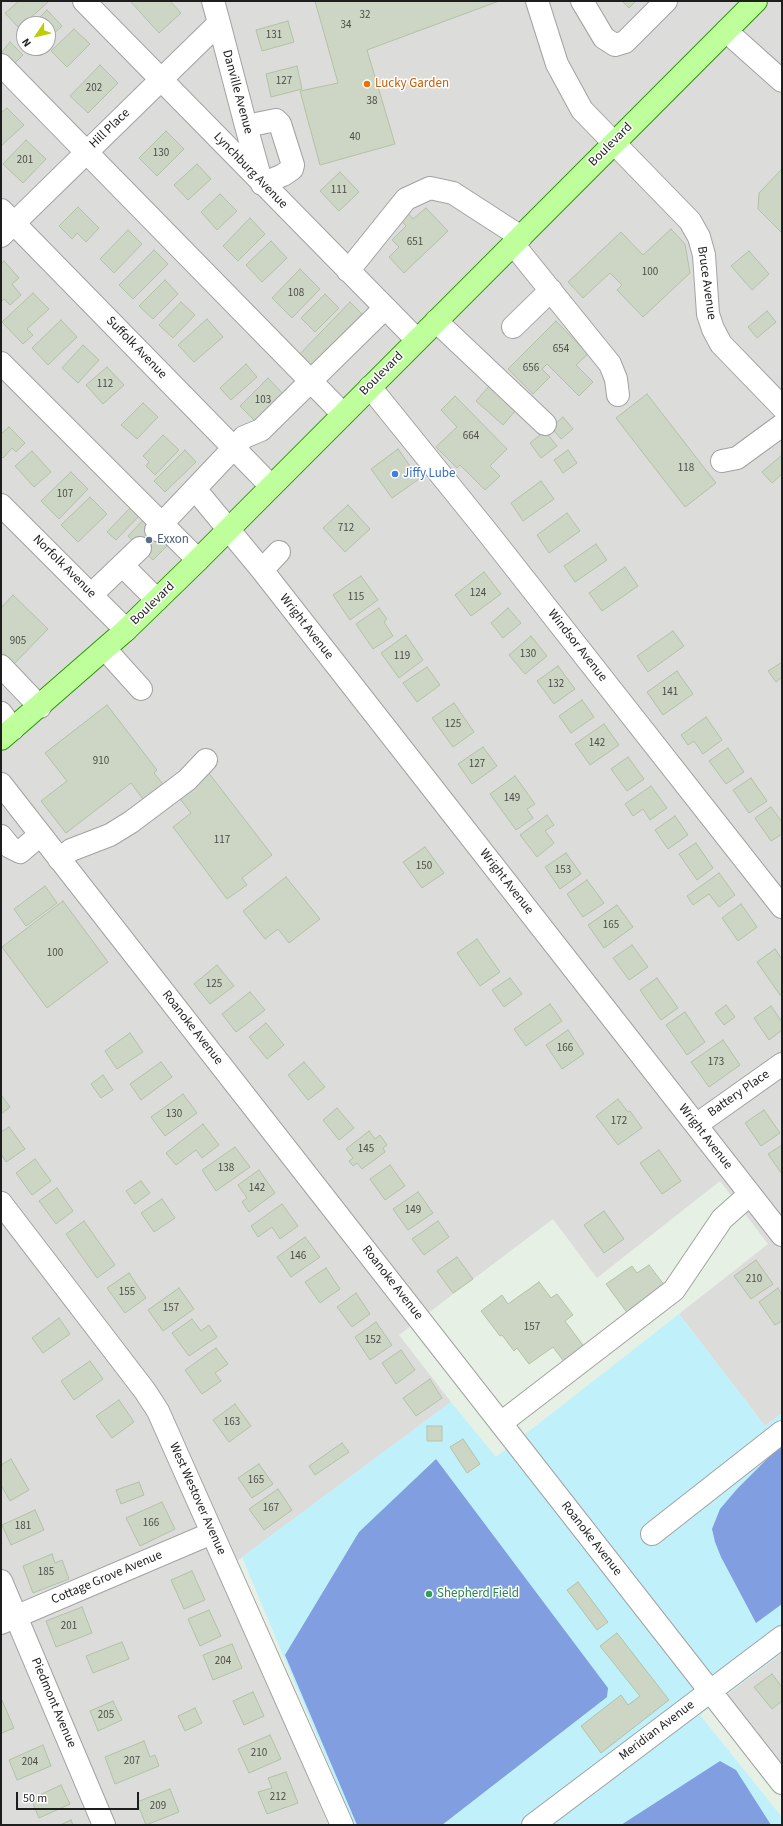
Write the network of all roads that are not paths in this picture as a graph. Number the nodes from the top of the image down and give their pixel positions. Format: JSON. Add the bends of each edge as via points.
{"nodes":[{"id":1,"x":84,"y":1,"type":"edge"},
{"id":2,"x":213,"y":1,"type":"edge"},
{"id":3,"x":536,"y":1,"type":"edge"},
{"id":4,"x":582,"y":1,"type":"edge"},
{"id":5,"x":666,"y":1,"type":"edge"},
{"id":6,"x":756,"y":1,"type":"edge"},
{"id":7,"x":219,"y":23,"type":"junction"},
{"id":8,"x":726,"y":31,"type":"junction"},
{"id":9,"x":1,"y":65,"type":"edge"},
{"id":10,"x":160,"y":80,"type":"junction"},
{"id":11,"x":782,"y":81,"type":"edge"},
{"id":12,"x":246,"y":126,"type":"junction"},
{"id":13,"x":614,"y":142,"type":"junction"},
{"id":14,"x":86,"y":152,"type":"junction"},
{"id":15,"x":262,"y":184,"type":"junction"},
{"id":16,"x":5,"y":223,"type":"edge"},
{"id":17,"x":517,"y":240,"type":"junction"},
{"id":18,"x":348,"y":271,"type":"junction"},
{"id":19,"x":551,"y":290,"type":"junction"},
{"id":20,"x":385,"y":308,"type":"junction"},
{"id":21,"x":436,"y":321,"type":"junction"},
{"id":22,"x":513,"y":327,"type":"dead end"},
{"id":23,"x":417,"y":340,"type":"junction"},
{"id":24,"x":1,"y":362,"type":"edge"},
{"id":25,"x":311,"y":381,"type":"junction"},
{"id":26,"x":370,"y":387,"type":"junction"},
{"id":27,"x":618,"y":396,"type":"dead end"},
{"id":28,"x":782,"y":407,"type":"edge"},
{"id":29,"x":343,"y":414,"type":"junction"},
{"id":30,"x":545,"y":424,"type":"dead end"},
{"id":31,"x":782,"y":425,"type":"edge"},
{"id":32,"x":233,"y":448,"type":"junction"},
{"id":33,"x":722,"y":461,"type":"dead end"},
{"id":34,"x":270,"y":486,"type":"junction"},
{"id":35,"x":195,"y":489,"type":"junction"},
{"id":36,"x":1,"y":505,"type":"edge"},
{"id":37,"x":159,"y":527,"type":"junction"},
{"id":38,"x":229,"y":528,"type":"junction"},
{"id":39,"x":140,"y":548,"type":"dead end"},
{"id":40,"x":279,"y":552,"type":"dead end"},
{"id":41,"x":198,"y":560,"type":"junction"},
{"id":42,"x":122,"y":565,"type":"junction"},
{"id":43,"x":262,"y":570,"type":"junction"},
{"id":44,"x":91,"y":595,"type":"junction"},
{"id":45,"x":157,"y":600,"type":"junction"},
{"id":46,"x":126,"y":630,"type":"junction"},
{"id":47,"x":105,"y":649,"type":"junction"},
{"id":48,"x":1,"y":666,"type":"edge"},
{"id":49,"x":141,"y":689,"type":"dead end"},
{"id":50,"x":40,"y":707,"type":"junction"},
{"id":51,"x":5,"y":727,"type":"edge"},
{"id":52,"x":206,"y":760,"type":"dead end"},
{"id":53,"x":1,"y":784,"type":"edge"},
{"id":54,"x":16,"y":803,"type":"junction"},
{"id":55,"x":40,"y":835,"type":"junction"},
{"id":56,"x":1,"y":836,"type":"edge"},
{"id":57,"x":65,"y":854,"type":"junction"},
{"id":58,"x":782,"y":907,"type":"edge"},
{"id":59,"x":782,"y":1064,"type":"edge"},
{"id":60,"x":696,"y":1125,"type":"junction"},
{"id":61,"x":750,"y":1194,"type":"junction"},
{"id":62,"x":1,"y":1203,"type":"edge"},
{"id":63,"x":782,"y":1235,"type":"edge"},
{"id":64,"x":501,"y":1423,"type":"junction"},
{"id":65,"x":782,"y":1432,"type":"edge"},
{"id":66,"x":212,"y":1533,"type":"junction"},
{"id":67,"x":652,"y":1534,"type":"dead end"},
{"id":68,"x":1,"y":1581,"type":"edge"},
{"id":69,"x":8,"y":1620,"type":"edge"},
{"id":70,"x":782,"y":1637,"type":"edge"},
{"id":71,"x":710,"y":1691,"type":"junction"},
{"id":72,"x":782,"y":1783,"type":"edge"},
{"id":73,"x":104,"y":1825,"type":"edge"},
{"id":74,"x":342,"y":1825,"type":"edge"},
{"id":75,"x":533,"y":1825,"type":"edge"}],
"edges":[{"from":1,"to":10,"type":"street","name":"Lynchburg Avenue"},
{"from":2,"to":7,"type":"street","name":"Danville Avenue"},
{"from":3,"to":13,"type":"street","name":"Bruce Avenue","via":[[566,84],[582,110]]},
{"from":4,"to":5,"type":"street","via":[[604,38],[615,45],[625,42]]},
{"from":6,"to":8,"type":"main road","name":"Boulevard"},
{"from":7,"to":10,"type":"street","name":"Hill Place"},
{"from":7,"to":12,"type":"street","name":"Danville Avenue"},
{"from":8,"to":11,"type":"street"},
{"from":8,"to":13,"type":"main road","name":"Boulevard"},
{"from":9,"to":14,"type":"street"},
{"from":10,"to":14,"type":"street","name":"Hill Place"},
{"from":10,"to":15,"type":"street","name":"Lynchburg Avenue"},
{"from":12,"to":15,"type":"street","name":"Danville Avenue"},
{"from":12,"to":15,"type":"street","via":[[276,120],[280,124],[293,166],[283,176]]},
{"from":13,"to":17,"type":"main road","name":"Boulevard"},
{"from":13,"to":28,"type":"street","name":"Bruce Avenue","via":[[690,221],[699,237],[704,255],[708,314],[713,329],[721,344]]},
{"from":14,"to":16,"type":"street","name":"Hill Place"},
{"from":14,"to":25,"type":"street"},
{"from":15,"to":18,"type":"street","name":"Lynchburg Avenue"},
{"from":16,"to":32,"type":"street","name":"Suffolk Avenue"},
{"from":17,"to":18,"type":"street","via":[[453,192],[430,188],[406,200]]},
{"from":17,"to":19,"type":"street"},
{"from":17,"to":21,"type":"main road","name":"Boulevard"},
{"from":18,"to":20,"type":"street","name":"Lynchburg Avenue"},
{"from":19,"to":22,"type":"street"},
{"from":19,"to":27,"type":"street","via":[[610,364],[616,379]]},
{"from":20,"to":23,"type":"street","name":"Lynchburg Avenue"},
{"from":20,"to":25,"type":"street"},
{"from":21,"to":23,"type":"main road","name":"Boulevard"},
{"from":21,"to":30,"type":"street"},
{"from":23,"to":26,"type":"main road","name":"Boulevard"},
{"from":24,"to":37,"type":"street"},
{"from":25,"to":29,"type":"street"},
{"from":25,"to":32,"type":"street","via":[[261,430],[246,436]]},
{"from":26,"to":29,"type":"main road","name":"Boulevard"},
{"from":26,"to":58,"type":"street","name":"Windsor Avenue"},
{"from":29,"to":34,"type":"main road","name":"Boulevard"},
{"from":31,"to":33,"type":"street","via":[[737,458]]},
{"from":32,"to":34,"type":"street","name":"Suffolk Avenue"},
{"from":32,"to":35,"type":"street"},
{"from":34,"to":38,"type":"main road","name":"Boulevard"},
{"from":35,"to":37,"type":"street"},
{"from":35,"to":38,"type":"street","name":"Wright Avenue"},
{"from":36,"to":44,"type":"street","name":"Norfolk Avenue"},
{"from":37,"to":41,"type":"street"},
{"from":38,"to":41,"type":"main road","name":"Boulevard"},
{"from":38,"to":43,"type":"street","name":"Wright Avenue"},
{"from":39,"to":42,"type":"street"},
{"from":40,"to":43,"type":"street"},
{"from":41,"to":45,"type":"main road","name":"Boulevard"},
{"from":42,"to":44,"type":"street"},
{"from":42,"to":45,"type":"street"},
{"from":43,"to":60,"type":"street","name":"Wright Avenue"},
{"from":44,"to":46,"type":"street","name":"Norfolk Avenue"},
{"from":45,"to":46,"type":"main road","name":"Boulevard"},
{"from":46,"to":47,"type":"main road","name":"Boulevard"},
{"from":47,"to":49,"type":"street"},
{"from":47,"to":50,"type":"main road","name":"Boulevard"},
{"from":48,"to":50,"type":"street"},
{"from":50,"to":51,"type":"main road","name":"Boulevard"},
{"from":52,"to":57,"type":"street","via":[[187,780],[131,822],[110,835]]},
{"from":53,"to":54,"type":"street","name":"Roanoke Avenue"},
{"from":54,"to":55,"type":"street","name":"Roanoke Avenue"},
{"from":54,"to":57,"type":"street","via":[[26,798],[34,802]]},
{"from":55,"to":56,"type":"street","via":[[20,852],[10,847]]},
{"from":55,"to":57,"type":"street","name":"Roanoke Avenue"},
{"from":57,"to":64,"type":"street","name":"Roanoke Avenue"},
{"from":59,"to":60,"type":"street","name":"Battery Place"},
{"from":60,"to":61,"type":"street","name":"Wright Avenue"},
{"from":61,"to":63,"type":"street","name":"Wright Avenue"},
{"from":61,"to":64,"type":"street","via":[[722,1219],[674,1290]]},
{"from":62,"to":66,"type":"street","name":"West Westover Avenue","via":[[158,1411]]},
{"from":64,"to":71,"type":"street","name":"Roanoke Avenue"},
{"from":65,"to":67,"type":"street"},
{"from":66,"to":69,"type":"street","name":"Cottage Grove Avenue"},
{"from":66,"to":74,"type":"street","name":"West Westover Avenue"},
{"from":68,"to":69,"type":"street","name":"Piedmont Avenue"},
{"from":69,"to":73,"type":"street","name":"Piedmont Avenue"},
{"from":70,"to":71,"type":"street","name":"Meridian Avenue"},
{"from":71,"to":72,"type":"street","name":"Roanoke Avenue"},
{"from":71,"to":75,"type":"street","name":"Meridian Avenue"}]}
